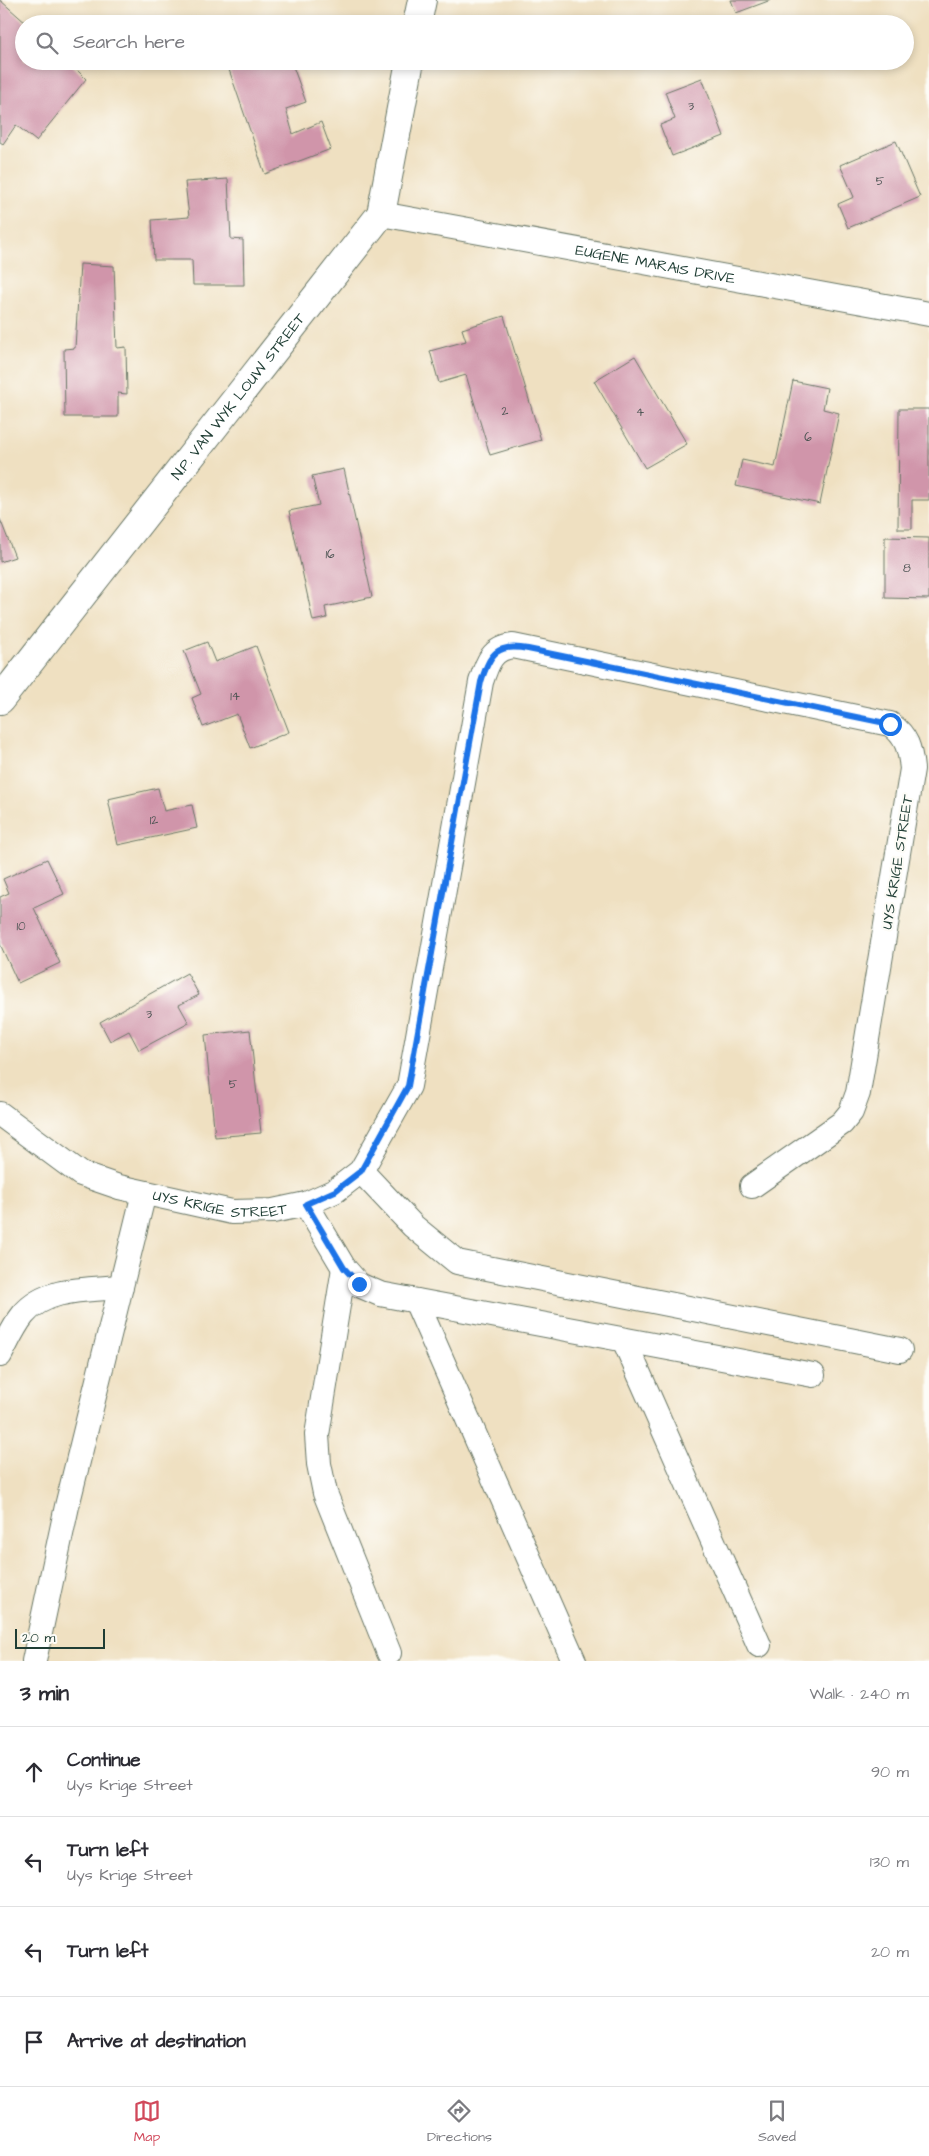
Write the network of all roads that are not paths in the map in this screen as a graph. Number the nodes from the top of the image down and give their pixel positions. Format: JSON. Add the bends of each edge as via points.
{"nodes":[{"id":1,"x":422,"y":0,"type":"edge"},
{"id":2,"x":420,"y":15,"type":"edge"},
{"id":3,"x":408,"y":70,"type":"edge"},
{"id":4,"x":381,"y":214,"type":"junction"},
{"id":5,"x":929,"y":314,"type":"edge"},
{"id":6,"x":0,"y":700,"type":"edge"},
{"id":7,"x":0,"y":1114,"type":"edge"},
{"id":8,"x":361,"y":1171,"type":"junction"},
{"id":9,"x":752,"y":1186,"type":"dead end"},
{"id":10,"x":144,"y":1193,"type":"junction"},
{"id":11,"x":306,"y":1204,"type":"junction"},
{"id":12,"x":344,"y":1268,"type":"junction"},
{"id":13,"x":121,"y":1287,"type":"junction"},
{"id":14,"x":416,"y":1301,"type":"junction"},
{"id":15,"x":624,"y":1340,"type":"junction"},
{"id":16,"x":900,"y":1350,"type":"dead end"},
{"id":17,"x":0,"y":1355,"type":"edge"},
{"id":18,"x":813,"y":1375,"type":"dead end"},
{"id":19,"x":759,"y":1645,"type":"dead end"},
{"id":20,"x":389,"y":1653,"type":"dead end"},
{"id":21,"x":34,"y":1661,"type":"edge"},
{"id":22,"x":574,"y":1661,"type":"edge"}],
"edges":[{"from":1,"to":2,"type":"street"},
{"from":3,"to":4,"type":"street","name":"N.P. VAN WYK LOUW STREET"},
{"from":4,"to":5,"type":"street","name":"EUGENE MARAIS DRIVE"},
{"from":4,"to":6,"type":"street","name":"N.P. VAN WYK LOUW STREET"},
{"from":7,"to":10,"type":"street","name":"UYS KRIGE STREET","via":[[81,1174]]},
{"from":8,"to":9,"type":"street","name":"UYS KRIGE STREET","via":[[408,1086],[481,682],[494,653],[513,646],[890,724],[906,739],[912,769],[858,1093],[851,1112],[842,1123]]},
{"from":8,"to":11,"type":"street","name":"UYS KRIGE STREET","via":[[335,1191]]},
{"from":8,"to":16,"type":"street","via":[[413,1226],[457,1262]]},
{"from":10,"to":11,"type":"street","name":"UYS KRIGE STREET","via":[[232,1212],[273,1211]]},
{"from":10,"to":13,"type":"street"},
{"from":11,"to":12,"type":"street"},
{"from":12,"to":14,"type":"street","via":[[359,1284],[380,1294]]},
{"from":12,"to":20,"type":"street","via":[[317,1435],[319,1464],[325,1494]]},
{"from":13,"to":17,"type":"street","via":[[59,1293],[35,1304],[23,1315]]},
{"from":13,"to":21,"type":"street","via":[[67,1506]]},
{"from":14,"to":15,"type":"street"},
{"from":14,"to":22,"type":"street"},
{"from":15,"to":18,"type":"street"},
{"from":15,"to":19,"type":"street"}]}
